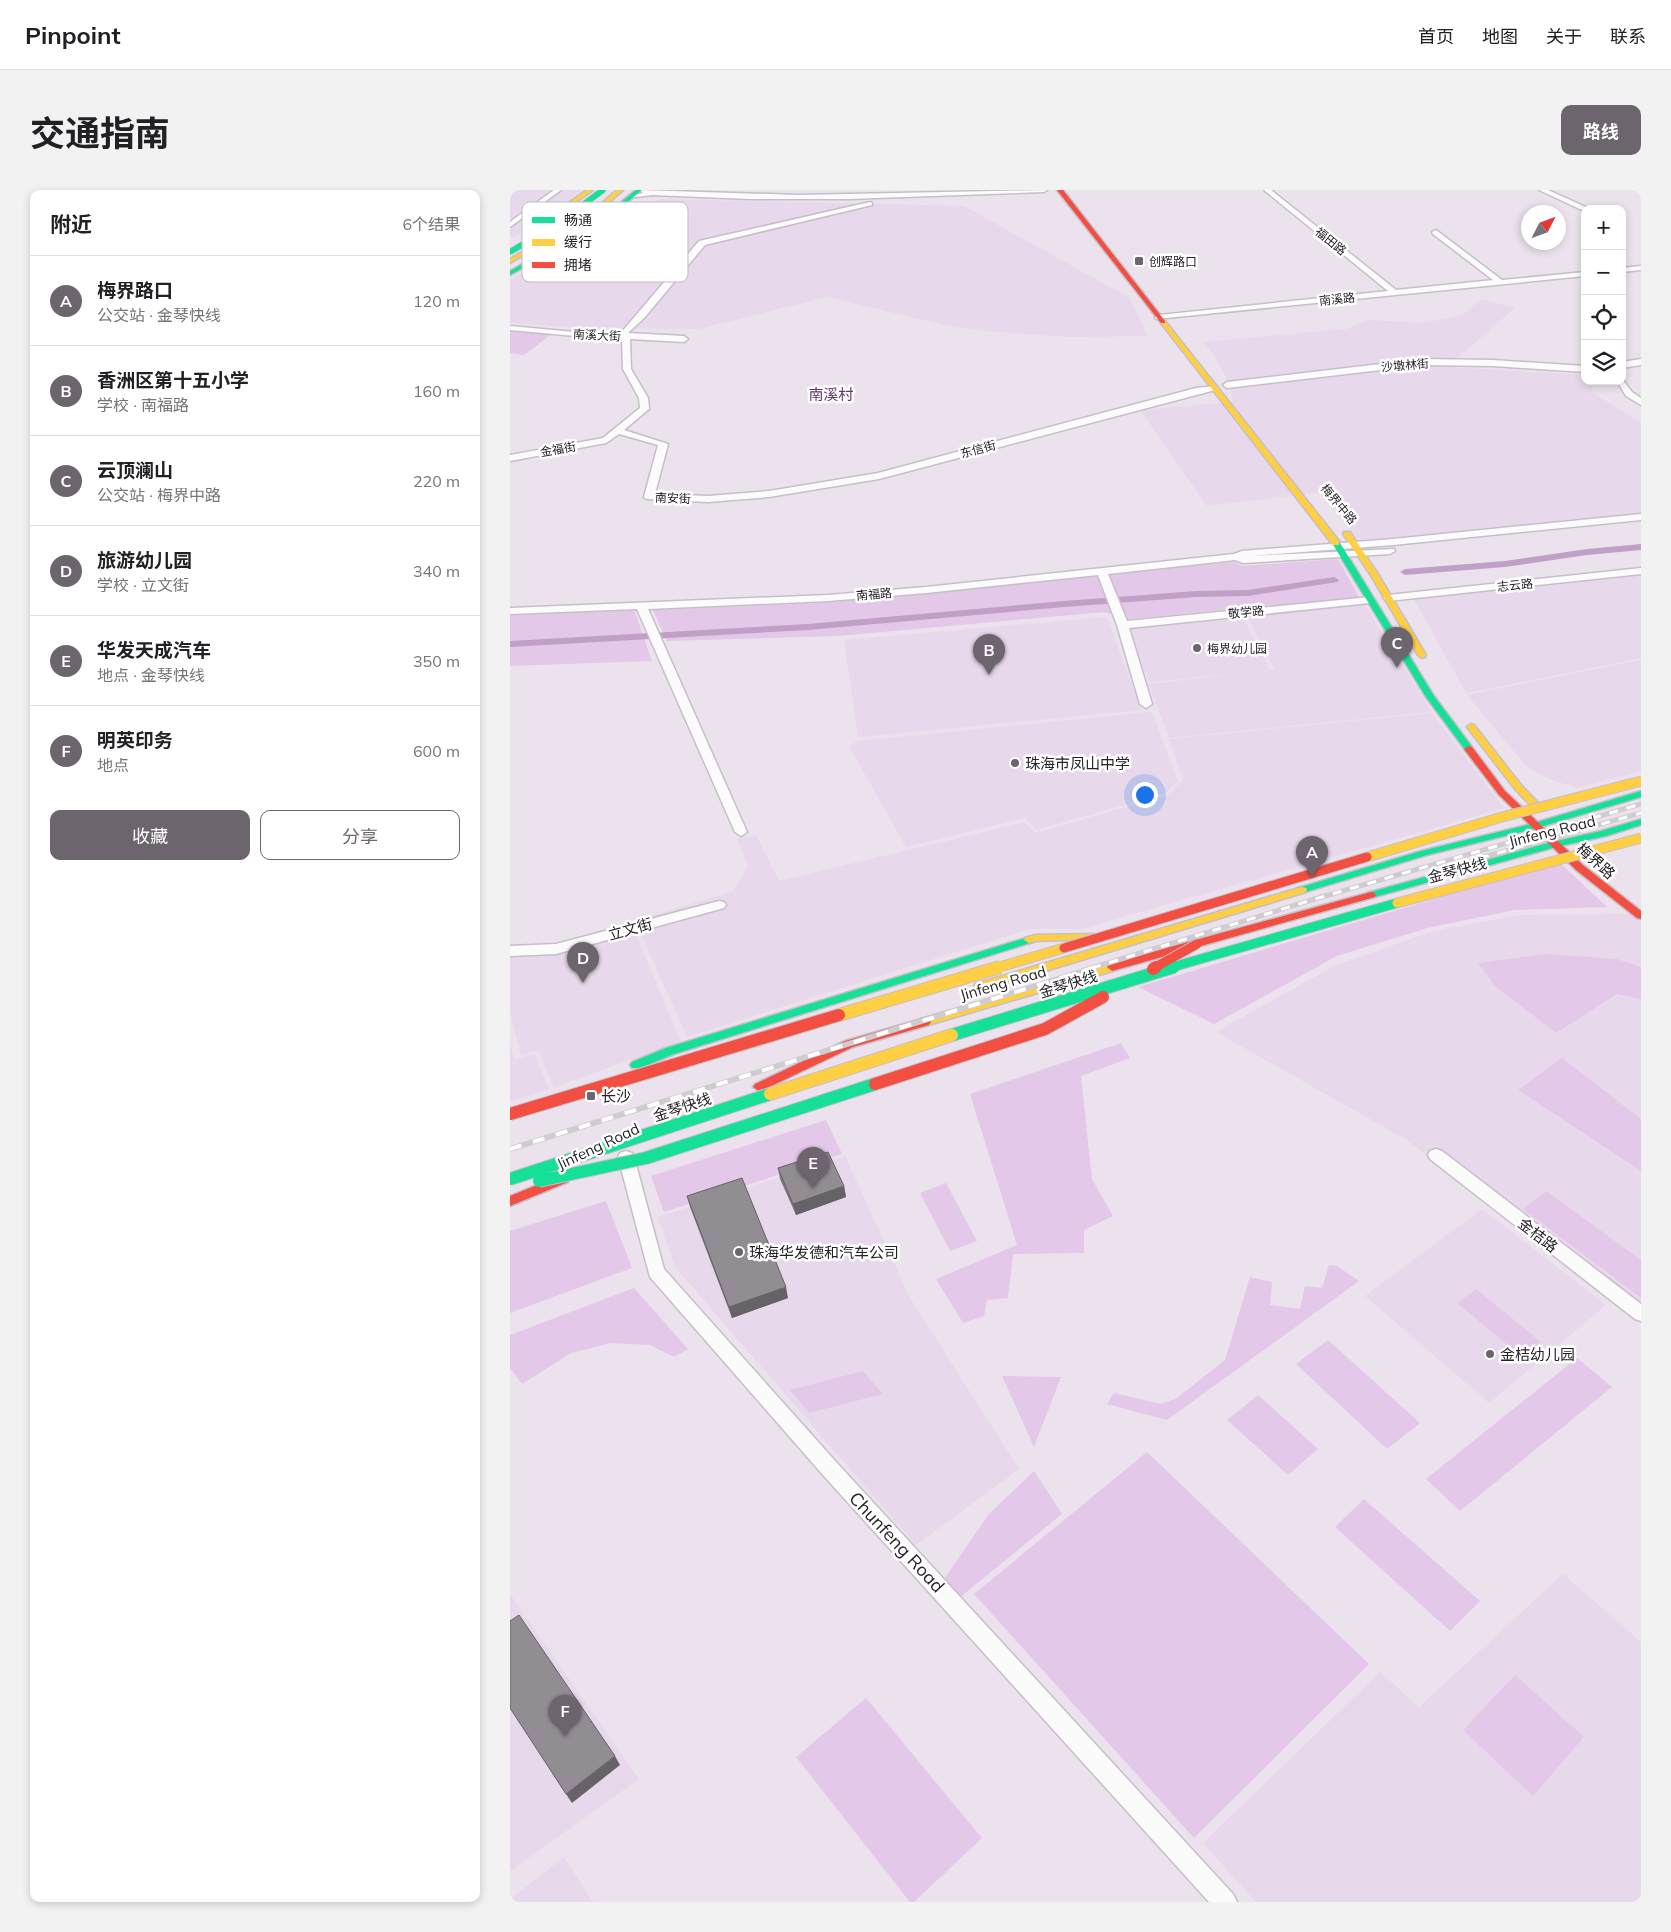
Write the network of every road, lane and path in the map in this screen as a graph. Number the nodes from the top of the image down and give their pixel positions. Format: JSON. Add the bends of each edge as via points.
{"nodes":[{"id":1,"x":558,"y":190,"type":"edge"},
{"id":2,"x":590,"y":190,"type":"edge"},
{"id":3,"x":604,"y":190,"type":"edge"},
{"id":4,"x":620,"y":190,"type":"edge"},
{"id":5,"x":796,"y":190,"type":"edge"},
{"id":6,"x":1045,"y":190,"type":"edge"},
{"id":7,"x":1267,"y":190,"type":"edge"},
{"id":8,"x":1542,"y":190,"type":"edge"},
{"id":9,"x":1066,"y":191,"type":"edge"},
{"id":10,"x":638,"y":192,"type":"edge"},
{"id":11,"x":965,"y":192,"type":"edge"},
{"id":12,"x":652,"y":193,"type":"junction"},
{"id":13,"x":790,"y":198,"type":"junction"},
{"id":14,"x":542,"y":202,"type":"edge"},
{"id":15,"x":572,"y":202,"type":"edge"},
{"id":16,"x":588,"y":202,"type":"edge"},
{"id":17,"x":606,"y":202,"type":"edge"},
{"id":18,"x":625,"y":202,"type":"edge"},
{"id":19,"x":870,"y":204,"type":"dead end"},
{"id":20,"x":1087,"y":206,"type":"dead end"},
{"id":21,"x":1581,"y":206,"type":"edge"},
{"id":22,"x":522,"y":216,"type":"edge"},
{"id":23,"x":510,"y":225,"type":"edge"},
{"id":24,"x":1436,"y":232,"type":"dead end"},
{"id":25,"x":522,"y":236,"type":"edge"},
{"id":26,"x":510,"y":244,"type":"edge"},
{"id":27,"x":522,"y":245,"type":"edge"},
{"id":28,"x":510,"y":252,"type":"edge"},
{"id":29,"x":522,"y":256,"type":"edge"},
{"id":30,"x":522,"y":258,"type":"edge"},
{"id":31,"x":688,"y":260,"type":"edge"},
{"id":32,"x":510,"y":263,"type":"edge"},
{"id":33,"x":522,"y":266,"type":"edge"},
{"id":34,"x":1641,"y":268,"type":"edge"},
{"id":35,"x":1626,"y":270,"type":"edge"},
{"id":36,"x":510,"y":273,"type":"edge"},
{"id":37,"x":1581,"y":274,"type":"edge"},
{"id":38,"x":670,"y":282,"type":"edge"},
{"id":39,"x":1500,"y":282,"type":"junction"},
{"id":40,"x":1395,"y":293,"type":"junction"},
{"id":41,"x":1166,"y":305,"type":"dead end"},
{"id":42,"x":1159,"y":317,"type":"junction"},
{"id":43,"x":1178,"y":320,"type":"junction"},
{"id":44,"x":510,"y":328,"type":"edge"},
{"id":45,"x":626,"y":337,"type":"junction"},
{"id":46,"x":684,"y":339,"type":"dead end"},
{"id":47,"x":1641,"y":362,"type":"edge"},
{"id":48,"x":1626,"y":365,"type":"edge"},
{"id":49,"x":1581,"y":369,"type":"edge"},
{"id":50,"x":1219,"y":374,"type":"dead end"},
{"id":51,"x":1227,"y":385,"type":"junction"},
{"id":52,"x":1623,"y":385,"type":"edge"},
{"id":53,"x":1215,"y":389,"type":"junction"},
{"id":54,"x":1641,"y":402,"type":"edge"},
{"id":55,"x":618,"y":431,"type":"junction"},
{"id":56,"x":510,"y":458,"type":"edge"},
{"id":57,"x":1305,"y":484,"type":"dead end"},
{"id":58,"x":738,"y":495,"type":"joint"},
{"id":59,"x":1641,"y":518,"type":"edge"},
{"id":60,"x":1641,"y":525,"type":"edge"},
{"id":61,"x":1340,"y":526,"type":"dead end"},
{"id":62,"x":1358,"y":549,"type":"junction"},
{"id":63,"x":1341,"y":550,"type":"junction"},
{"id":64,"x":1390,"y":551,"type":"junction"},
{"id":65,"x":1102,"y":571,"type":"junction"},
{"id":66,"x":1641,"y":571,"type":"edge"},
{"id":67,"x":1374,"y":574,"type":"junction"},
{"id":68,"x":1388,"y":598,"type":"junction"},
{"id":69,"x":1370,"y":600,"type":"junction"},
{"id":70,"x":641,"y":605,"type":"junction"},
{"id":71,"x":510,"y":611,"type":"edge"},
{"id":72,"x":1398,"y":615,"type":"junction"},
{"id":73,"x":1380,"y":616,"type":"junction"},
{"id":74,"x":1123,"y":624,"type":"junction"},
{"id":75,"x":1430,"y":669,"type":"dead end"},
{"id":76,"x":1146,"y":704,"type":"dead end"},
{"id":77,"x":1463,"y":716,"type":"dead end"},
{"id":78,"x":1641,"y":781,"type":"edge"},
{"id":79,"x":1641,"y":794,"type":"edge"},
{"id":80,"x":1528,"y":798,"type":"junction"},
{"id":81,"x":1578,"y":813,"type":"junction"},
{"id":82,"x":1641,"y":822,"type":"edge"},
{"id":83,"x":1534,"y":826,"type":"junction"},
{"id":84,"x":1562,"y":831,"type":"junction"},
{"id":85,"x":740,"y":832,"type":"dead end"},
{"id":86,"x":1603,"y":834,"type":"junction"},
{"id":87,"x":1641,"y":838,"type":"edge"},
{"id":88,"x":1555,"y":844,"type":"junction"},
{"id":89,"x":1594,"y":866,"type":"junction"},
{"id":90,"x":1628,"y":890,"type":"dead end"},
{"id":91,"x":719,"y":905,"type":"dead end"},
{"id":92,"x":1641,"y":916,"type":"edge"},
{"id":93,"x":1148,"y":936,"type":"junction"},
{"id":94,"x":1197,"y":944,"type":"junction"},
{"id":95,"x":510,"y":951,"type":"edge"},
{"id":96,"x":972,"y":990,"type":"dead end"},
{"id":97,"x":746,"y":1055,"type":"dead end"},
{"id":98,"x":561,"y":1098,"type":"junction"},
{"id":99,"x":604,"y":1098,"type":"dead end"},
{"id":100,"x":510,"y":1114,"type":"edge"},
{"id":101,"x":624,"y":1151,"type":"junction"},
{"id":102,"x":1436,"y":1156,"type":"dead end"},
{"id":103,"x":510,"y":1179,"type":"edge"},
{"id":104,"x":510,"y":1188,"type":"edge"},
{"id":105,"x":510,"y":1201,"type":"edge"},
{"id":106,"x":1641,"y":1314,"type":"edge"},
{"id":107,"x":1225,"y":1902,"type":"edge"}],
"edges":[{"from":1,"to":14,"type":"street"},
{"from":2,"to":15,"type":"main road"},
{"from":3,"to":16,"type":"main road","bridge":true},
{"from":4,"to":17,"type":"main road"},
{"from":5,"to":13,"type":"street"},
{"from":6,"to":9,"type":"street"},
{"from":6,"to":11,"type":"street"},
{"from":7,"to":40,"type":"street","name":"福田路"},
{"from":8,"to":21,"type":"street"},
{"from":9,"to":20,"type":"main road"},
{"from":9,"to":42,"type":"main road","name":"梅界中路"},
{"from":10,"to":12,"type":"street"},
{"from":10,"to":12,"type":"street"},
{"from":10,"to":18,"type":"main road"},
{"from":11,"to":13,"type":"street"},
{"from":12,"to":13,"type":"street"},
{"from":19,"to":31,"type":"street","via":[[702,243]]},
{"from":22,"to":23,"type":"street"},
{"from":24,"to":39,"type":"street"},
{"from":25,"to":26,"type":"main road"},
{"from":27,"to":28,"type":"main road","bridge":true},
{"from":29,"to":32,"type":"main road"},
{"from":30,"to":32,"type":"main road"},
{"from":33,"to":36,"type":"main road"},
{"from":34,"to":35,"type":"street"},
{"from":37,"to":39,"type":"street","name":"南溪路"},
{"from":38,"to":45,"type":"street","via":[[624,333]]},
{"from":39,"to":40,"type":"street","name":"南溪路"},
{"from":40,"to":43,"type":"street","name":"南溪路"},
{"from":41,"to":43,"type":"main road"},
{"from":42,"to":43,"type":"street","name":"南溪路"},
{"from":42,"to":53,"type":"main road","name":"梅界中路"},
{"from":44,"to":45,"type":"street","name":"南溪大街"},
{"from":45,"to":46,"type":"street","name":"南溪大街"},
{"from":45,"to":55,"type":"street","via":[[627,369],[645,402],[645,409]]},
{"from":47,"to":48,"type":"street"},
{"from":49,"to":51,"type":"street","name":"沙墩林街","via":[[1423,362]]},
{"from":50,"to":51,"type":"main road","name":"梅界中路"},
{"from":51,"to":57,"type":"main road","name":"梅界中路"},
{"from":52,"to":54,"type":"street","via":[[1629,394]]},
{"from":53,"to":58,"type":"street","name":"东信街","via":[[1196,391],[879,476],[769,494]]},
{"from":53,"to":63,"type":"main road","name":"梅界中路"},
{"from":55,"to":56,"type":"street","name":"金福街","via":[[606,440]]},
{"from":55,"to":58,"type":"street","name":"南安街","via":[[663,444],[649,496],[708,499]]},
{"from":59,"to":62,"type":"street"},
{"from":60,"to":64,"type":"street"},
{"from":61,"to":62,"type":"main road","name":"梅界中路"},
{"from":62,"to":63,"type":"street","name":"南福路"},
{"from":62,"to":64,"type":"street"},
{"from":62,"to":67,"type":"main road","name":"梅界中路"},
{"from":63,"to":65,"type":"street","name":"南福路","via":[[1242,554]]},
{"from":63,"to":69,"type":"main road","name":"梅界中路"},
{"from":64,"to":67,"type":"street","via":[[1378,561]]},
{"from":65,"to":70,"type":"street","name":"南福路","via":[[828,598]]},
{"from":65,"to":74,"type":"street"},
{"from":66,"to":68,"type":"street","name":"志云路"},
{"from":67,"to":68,"type":"main road","name":"梅界中路"},
{"from":68,"to":72,"type":"main road","name":"梅界中路"},
{"from":69,"to":73,"type":"main road","name":"梅界中路"},
{"from":69,"to":74,"type":"street","name":"敬学路"},
{"from":70,"to":71,"type":"street","name":"南福路"},
{"from":70,"to":85,"type":"street"},
{"from":72,"to":73,"type":"street"},
{"from":72,"to":75,"type":"main road","name":"梅界中路"},
{"from":73,"to":83,"type":"main road","name":"梅界中路","via":[[1430,697],[1502,793]]},
{"from":74,"to":76,"type":"street"},
{"from":77,"to":80,"type":"main road"},
{"from":78,"to":98,"type":"main road","bridge":true,"via":[[1493,820]]},
{"from":79,"to":81,"type":"main road","name":"Jinfeng Road"},
{"from":80,"to":81,"type":"main road","via":[[1555,811]]},
{"from":80,"to":84,"type":"main road"},
{"from":81,"to":84,"type":"main road","name":"Jinfeng Road"},
{"from":82,"to":86,"type":"main road","name":"Jinfeng Road"},
{"from":83,"to":84,"type":"main road","name":"Jinfeng Road"},
{"from":83,"to":88,"type":"main road","name":"梅界路"},
{"from":83,"to":93,"type":"main road","name":"Jinfeng Road","via":[[1424,852]]},
{"from":84,"to":86,"type":"main road","name":"Jinfeng Road"},
{"from":84,"to":88,"type":"main road","name":"Jinfeng Road"},
{"from":84,"to":89,"type":"main road"},
{"from":86,"to":89,"type":"main road","via":[[1592,842]]},
{"from":87,"to":103,"type":"main road","name":"金琴快线","bridge":true,"via":[[1422,895],[1139,977]]},
{"from":88,"to":92,"type":"main road","name":"梅界路"},
{"from":88,"to":94,"type":"main road","name":"Jinfeng Road"},
{"from":89,"to":90,"type":"main road"},
{"from":91,"to":95,"type":"street","name":"立文街","via":[[556,948]]},
{"from":93,"to":96,"type":"main road","name":"Jinfeng Road"},
{"from":93,"to":98,"type":"main road","bridge":true,"via":[[1035,938],[670,1050]]},
{"from":94,"to":101,"type":"main road","name":"Jinfeng Road","via":[[849,1044]]},
{"from":94,"to":104,"type":"main road","bridge":true,"via":[[1045,1029],[646,1158]]},
{"from":97,"to":99,"type":"main road"},
{"from":98,"to":100,"type":"main road","bridge":true},
{"from":101,"to":105,"type":"main road","name":"Jinfeng Road"},
{"from":101,"to":107,"type":"street","name":"Chunfeng Road","via":[[656,1272],[830,1469]]},
{"from":102,"to":106,"type":"street","name":"金桔路"}]}
